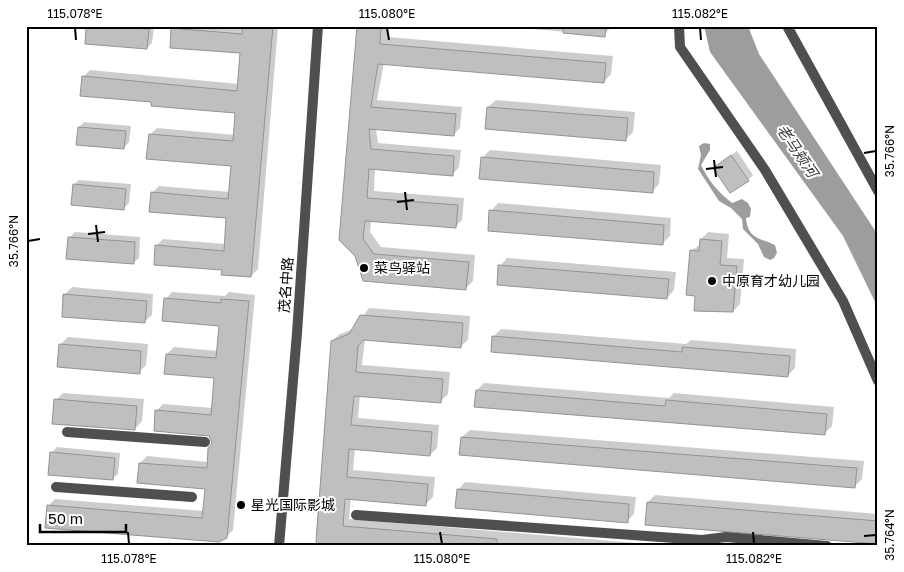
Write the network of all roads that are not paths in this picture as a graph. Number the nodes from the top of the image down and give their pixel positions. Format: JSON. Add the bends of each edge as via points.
{"nodes":[{"id":1,"x":318,"y":26,"type":"edge"},
{"id":2,"x":679,"y":26,"type":"edge"},
{"id":3,"x":787,"y":26,"type":"edge"},
{"id":4,"x":878,"y":191,"type":"edge"},
{"id":5,"x":878,"y":381,"type":"edge"},
{"id":6,"x":67,"y":432,"type":"dead end"},
{"id":7,"x":205,"y":442,"type":"dead end"},
{"id":8,"x":56,"y":487,"type":"dead end"},
{"id":9,"x":192,"y":497,"type":"dead end"},
{"id":10,"x":356,"y":515,"type":"dead end"},
{"id":11,"x":279,"y":546,"type":"edge"},
{"id":12,"x":826,"y":546,"type":"edge"}],
"edges":[{"from":1,"to":11,"type":"street","name":"茂名中路"},
{"from":2,"to":5,"type":"street","via":[[680,47],[765,170],[843,301]]},
{"from":3,"to":4,"type":"street"},
{"from":6,"to":7,"type":"street"},
{"from":8,"to":9,"type":"street"},
{"from":10,"to":12,"type":"street"}]}
